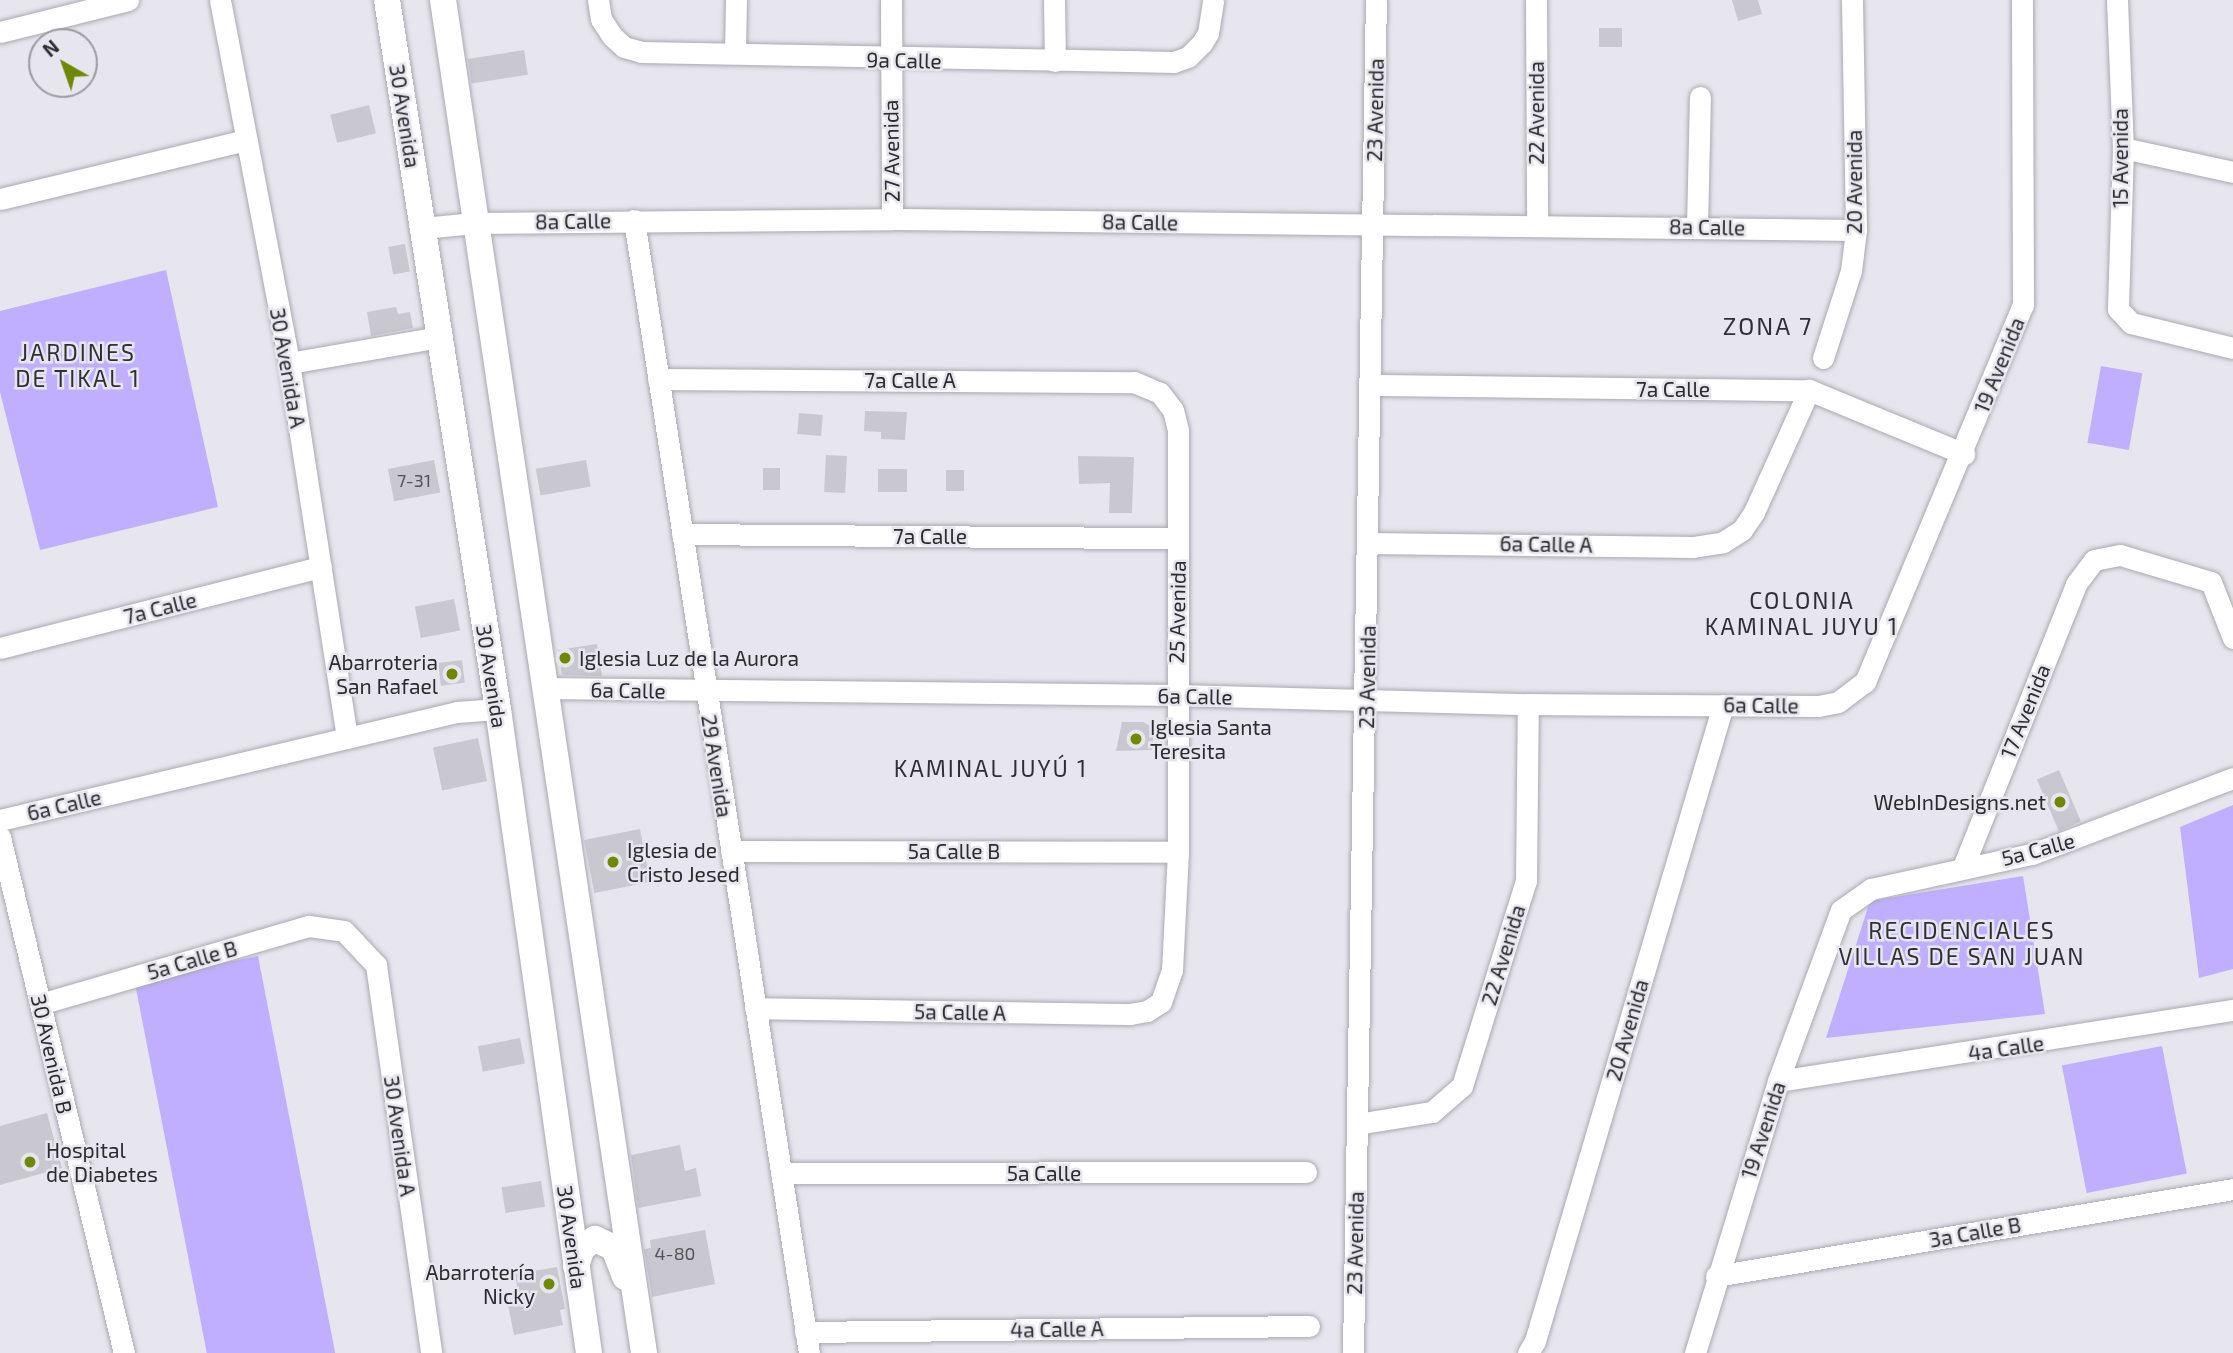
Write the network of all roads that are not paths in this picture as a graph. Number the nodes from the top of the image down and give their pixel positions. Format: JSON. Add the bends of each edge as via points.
{"nodes":[{"id":1,"x":128,"y":0,"type":"edge"},
{"id":2,"x":220,"y":0,"type":"edge"},
{"id":3,"x":387,"y":0,"type":"edge"},
{"id":4,"x":443,"y":0,"type":"edge"},
{"id":5,"x":598,"y":0,"type":"edge"},
{"id":6,"x":736,"y":0,"type":"edge"},
{"id":7,"x":891,"y":0,"type":"edge"},
{"id":8,"x":1054,"y":0,"type":"edge"},
{"id":9,"x":1213,"y":0,"type":"edge"},
{"id":10,"x":1377,"y":0,"type":"edge"},
{"id":11,"x":1536,"y":0,"type":"edge"},
{"id":12,"x":1852,"y":0,"type":"edge"},
{"id":13,"x":2022,"y":0,"type":"edge"},
{"id":14,"x":2117,"y":0,"type":"edge"},
{"id":15,"x":0,"y":32,"type":"edge"},
{"id":16,"x":734,"y":52,"type":"junction"},
{"id":17,"x":890,"y":61,"type":"junction"},
{"id":18,"x":1055,"y":61,"type":"junction"},
{"id":19,"x":1700,"y":97,"type":"dead end"},
{"id":20,"x":246,"y":140,"type":"junction"},
{"id":21,"x":2123,"y":148,"type":"junction"},
{"id":22,"x":2233,"y":172,"type":"edge"},
{"id":23,"x":0,"y":199,"type":"edge"},
{"id":24,"x":892,"y":219,"type":"junction"},
{"id":25,"x":634,"y":220,"type":"junction"},
{"id":26,"x":474,"y":223,"type":"junction"},
{"id":27,"x":1373,"y":226,"type":"junction"},
{"id":28,"x":1536,"y":226,"type":"junction"},
{"id":29,"x":1697,"y":227,"type":"junction"},
{"id":30,"x":424,"y":228,"type":"junction"},
{"id":31,"x":1856,"y":230,"type":"junction"},
{"id":32,"x":440,"y":337,"type":"junction"},
{"id":33,"x":2233,"y":348,"type":"edge"},
{"id":34,"x":1823,"y":358,"type":"dead end"},
{"id":35,"x":289,"y":363,"type":"junction"},
{"id":36,"x":658,"y":379,"type":"junction"},
{"id":37,"x":1370,"y":385,"type":"junction"},
{"id":38,"x":1809,"y":390,"type":"junction"},
{"id":39,"x":1160,"y":393,"type":"joint"},
{"id":40,"x":1964,"y":454,"type":"junction"},
{"id":41,"x":682,"y":534,"type":"junction"},
{"id":42,"x":1178,"y":538,"type":"junction"},
{"id":43,"x":1368,"y":542,"type":"junction"},
{"id":44,"x":321,"y":567,"type":"junction"},
{"id":45,"x":2233,"y":638,"type":"edge"},
{"id":46,"x":0,"y":648,"type":"edge"},
{"id":47,"x":543,"y":688,"type":"junction"},
{"id":48,"x":706,"y":692,"type":"junction"},
{"id":49,"x":1176,"y":695,"type":"junction"},
{"id":50,"x":1367,"y":699,"type":"junction"},
{"id":51,"x":1845,"y":699,"type":"joint"},
{"id":52,"x":1528,"y":704,"type":"junction"},
{"id":53,"x":1723,"y":705,"type":"junction"},
{"id":54,"x":498,"y":709,"type":"junction"},
{"id":55,"x":347,"y":738,"type":"junction"},
{"id":56,"x":2233,"y":778,"type":"edge"},
{"id":57,"x":0,"y":820,"type":"edge"},
{"id":58,"x":0,"y":837,"type":"edge"},
{"id":59,"x":731,"y":851,"type":"junction"},
{"id":60,"x":1178,"y":852,"type":"junction"},
{"id":61,"x":1963,"y":867,"type":"junction"},
{"id":62,"x":1841,"y":910,"type":"joint"},
{"id":63,"x":344,"y":931,"type":"joint"},
{"id":64,"x":1161,"y":1002,"type":"joint"},
{"id":65,"x":40,"y":1004,"type":"junction"},
{"id":66,"x":755,"y":1009,"type":"junction"},
{"id":67,"x":2233,"y":1010,"type":"edge"},
{"id":68,"x":1778,"y":1081,"type":"junction"},
{"id":69,"x":1357,"y":1124,"type":"junction"},
{"id":70,"x":1306,"y":1172,"type":"dead end"},
{"id":71,"x":781,"y":1173,"type":"junction"},
{"id":72,"x":2233,"y":1189,"type":"edge"},
{"id":73,"x":576,"y":1266,"type":"junction"},
{"id":74,"x":1716,"y":1276,"type":"junction"},
{"id":75,"x":637,"y":1305,"type":"junction"},
{"id":76,"x":1309,"y":1326,"type":"dead end"},
{"id":77,"x":807,"y":1342,"type":"edge"},
{"id":78,"x":124,"y":1353,"type":"edge"},
{"id":79,"x":430,"y":1353,"type":"edge"},
{"id":80,"x":589,"y":1353,"type":"edge"},
{"id":81,"x":644,"y":1353,"type":"edge"},
{"id":82,"x":1353,"y":1353,"type":"edge"},
{"id":83,"x":1528,"y":1353,"type":"edge"},
{"id":84,"x":1695,"y":1353,"type":"edge"}],
"edges":[{"from":1,"to":15,"type":"street"},
{"from":2,"to":20,"type":"street","name":"30 Avenida A"},
{"from":3,"to":30,"type":"street","name":"30 Avenida"},
{"from":4,"to":26,"type":"street"},
{"from":5,"to":16,"type":"street","name":"9a Calle","via":[[601,19],[624,47],[641,52]]},
{"from":6,"to":16,"type":"street"},
{"from":7,"to":17,"type":"street","name":"27 Avenida"},
{"from":8,"to":18,"type":"street"},
{"from":9,"to":18,"type":"street","name":"9a Calle","via":[[1208,33],[1198,49],[1174,62]]},
{"from":10,"to":27,"type":"street","name":"23 Avenida"},
{"from":11,"to":28,"type":"street","name":"22 Avenida"},
{"from":12,"to":31,"type":"street","name":"20 Avenida"},
{"from":13,"to":40,"type":"street","name":"19 Avenida","via":[[2024,296]]},
{"from":14,"to":21,"type":"street","name":"15 Avenida"},
{"from":16,"to":17,"type":"street","name":"9a Calle"},
{"from":17,"to":18,"type":"street","name":"9a Calle"},
{"from":17,"to":24,"type":"street","name":"27 Avenida"},
{"from":19,"to":29,"type":"street"},
{"from":20,"to":23,"type":"street"},
{"from":20,"to":35,"type":"street","name":"30 Avenida A"},
{"from":21,"to":22,"type":"street"},
{"from":21,"to":33,"type":"street","name":"15 Avenida","via":[[2121,316],[2131,323]]},
{"from":24,"to":25,"type":"street","name":"8a Calle"},
{"from":24,"to":27,"type":"street","name":"8a Calle"},
{"from":25,"to":26,"type":"street","name":"8a Calle"},
{"from":25,"to":36,"type":"street","name":"29 Avenida"},
{"from":26,"to":30,"type":"street","name":"8a Calle"},
{"from":26,"to":47,"type":"street"},
{"from":27,"to":28,"type":"street","name":"8a Calle"},
{"from":27,"to":37,"type":"street","name":"23 Avenida"},
{"from":28,"to":29,"type":"street","name":"8a Calle"},
{"from":29,"to":31,"type":"street","name":"8a Calle"},
{"from":30,"to":32,"type":"street","name":"30 Avenida"},
{"from":31,"to":34,"type":"street","name":"20 Avenida","via":[[1852,271]]},
{"from":32,"to":35,"type":"street"},
{"from":32,"to":54,"type":"street","name":"30 Avenida"},
{"from":35,"to":44,"type":"street","name":"30 Avenida A"},
{"from":36,"to":39,"type":"street","name":"7a Calle A","via":[[1122,381]]},
{"from":36,"to":41,"type":"street","name":"29 Avenida"},
{"from":37,"to":38,"type":"street","name":"7a Calle"},
{"from":37,"to":43,"type":"street","name":"23 Avenida"},
{"from":38,"to":40,"type":"street","name":"7a Calle"},
{"from":38,"to":43,"type":"street","name":"6a Calle A","via":[[1754,512],[1738,533],[1723,542],[1693,547]]},
{"from":39,"to":42,"type":"street","name":"25 Avenida","via":[[1173,410],[1178,430]]},
{"from":40,"to":51,"type":"street","name":"19 Avenida","via":[[1865,682]]},
{"from":41,"to":42,"type":"street","name":"7a Calle"},
{"from":41,"to":48,"type":"street","name":"29 Avenida"},
{"from":42,"to":49,"type":"street","name":"25 Avenida"},
{"from":43,"to":50,"type":"street","name":"23 Avenida"},
{"from":44,"to":46,"type":"street","name":"7a Calle"},
{"from":44,"to":55,"type":"street","name":"30 Avenida A"},
{"from":45,"to":61,"type":"street","name":"17 Avenida","via":[[2211,582],[2120,555],[2094,559],[2076,584]]},
{"from":47,"to":48,"type":"street","name":"6a Calle"},
{"from":47,"to":75,"type":"street"},
{"from":48,"to":49,"type":"street","name":"6a Calle"},
{"from":48,"to":59,"type":"street","name":"29 Avenida"},
{"from":49,"to":50,"type":"street","name":"6a Calle"},
{"from":49,"to":60,"type":"street","name":"25 Avenida"},
{"from":50,"to":52,"type":"street","name":"6a Calle"},
{"from":50,"to":69,"type":"street","name":"23 Avenida"},
{"from":51,"to":53,"type":"street","name":"6a Calle","via":[[1818,706]]},
{"from":52,"to":53,"type":"street","name":"6a Calle"},
{"from":52,"to":69,"type":"street","name":"22 Avenida","via":[[1525,881],[1462,1086],[1432,1112]]},
{"from":53,"to":83,"type":"street","name":"20 Avenida"},
{"from":54,"to":55,"type":"street","name":"6a Calle","via":[[457,712]]},
{"from":54,"to":73,"type":"street","name":"30 Avenida"},
{"from":55,"to":57,"type":"street","name":"6a Calle"},
{"from":56,"to":61,"type":"street","name":"5a Calle","via":[[2032,854]]},
{"from":58,"to":65,"type":"street","name":"30 Avenida B"},
{"from":59,"to":60,"type":"street","name":"5a Calle B"},
{"from":59,"to":66,"type":"street","name":"29 Avenida"},
{"from":60,"to":64,"type":"street","name":"25 Avenida","via":[[1172,970]]},
{"from":61,"to":62,"type":"street","name":"5a Calle","via":[[1871,889]]},
{"from":62,"to":68,"type":"street","name":"19 Avenida"},
{"from":63,"to":65,"type":"street","name":"5a Calle B","via":[[309,926]]},
{"from":63,"to":79,"type":"street","name":"30 Avenida A","via":[[376,965]]},
{"from":64,"to":66,"type":"street","name":"5a Calle A","via":[[1130,1014]]},
{"from":65,"to":78,"type":"street","name":"30 Avenida B"},
{"from":66,"to":71,"type":"street","name":"29 Avenida"},
{"from":67,"to":68,"type":"street","name":"4a Calle"},
{"from":68,"to":74,"type":"street","name":"19 Avenida"},
{"from":69,"to":82,"type":"street","name":"23 Avenida"},
{"from":70,"to":71,"type":"street","name":"5a Calle"},
{"from":71,"to":77,"type":"street","name":"29 Avenida"},
{"from":72,"to":74,"type":"street","name":"3a Calle B"},
{"from":73,"to":75,"type":"street","via":[[588,1242],[595,1239],[614,1248]]},
{"from":73,"to":80,"type":"street","name":"30 Avenida"},
{"from":74,"to":84,"type":"street","name":"19 Avenida"},
{"from":75,"to":81,"type":"street"},
{"from":76,"to":77,"type":"street","name":"4a Calle A"}]}
